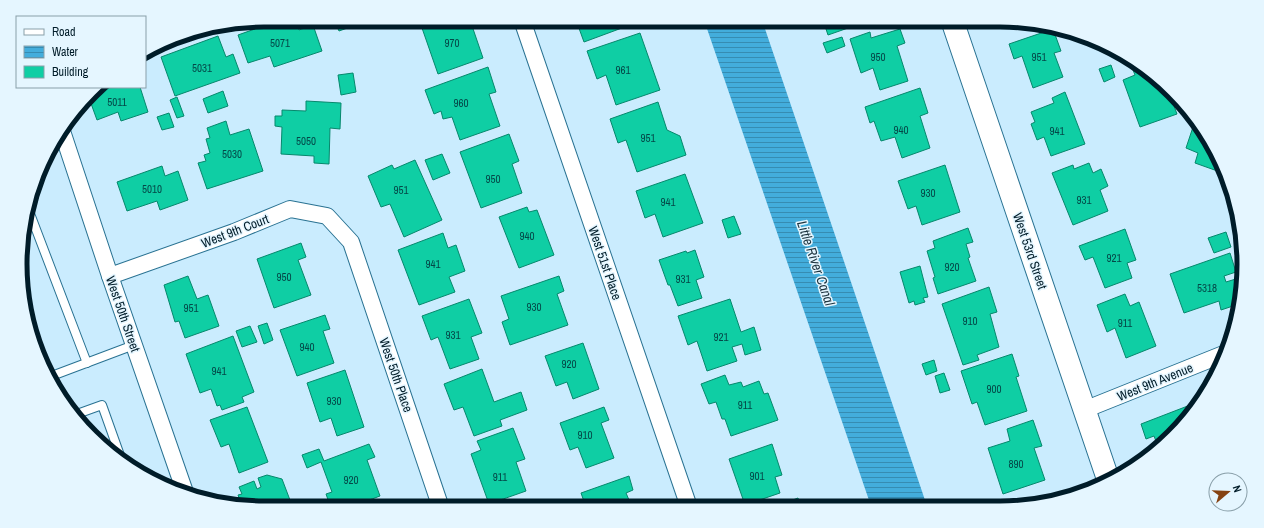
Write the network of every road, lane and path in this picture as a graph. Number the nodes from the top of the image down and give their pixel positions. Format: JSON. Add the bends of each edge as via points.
{"nodes":[{"id":1,"x":524,"y":27,"type":"edge"},
{"id":2,"x":954,"y":27,"type":"edge"},
{"id":3,"x":64,"y":137,"type":"edge"},
{"id":4,"x":32,"y":219,"type":"edge"},
{"id":5,"x":352,"y":242,"type":"joint"},
{"id":6,"x":110,"y":276,"type":"junction"},
{"id":7,"x":134,"y":345,"type":"junction"},
{"id":8,"x":1219,"y":356,"type":"edge"},
{"id":9,"x":87,"y":363,"type":"junction"},
{"id":10,"x":55,"y":375,"type":"edge"},
{"id":11,"x":1084,"y":410,"type":"junction"},
{"id":12,"x":80,"y":413,"type":"edge"},
{"id":13,"x":118,"y":451,"type":"edge"},
{"id":14,"x":1107,"y":476,"type":"edge"},
{"id":15,"x":183,"y":486,"type":"edge"},
{"id":16,"x":439,"y":501,"type":"edge"},
{"id":17,"x":687,"y":501,"type":"edge"}],
"edges":[{"from":1,"to":17,"type":"street","name":"West 51st Place"},
{"from":2,"to":11,"type":"street","name":"West 53rd Street"},
{"from":3,"to":6,"type":"street","name":"West 50th Street"},
{"from":4,"to":9,"type":"lane"},
{"from":5,"to":6,"type":"street","name":"West 9th Court","via":[[327,216],[290,209],[234,232]]},
{"from":5,"to":16,"type":"street","name":"West 50th Place"},
{"from":6,"to":7,"type":"street","name":"West 50th Street"},
{"from":7,"to":9,"type":"lane"},
{"from":7,"to":15,"type":"street","name":"West 50th Street"},
{"from":8,"to":11,"type":"street","name":"West 9th Avenue"},
{"from":9,"to":10,"type":"lane"},
{"from":11,"to":14,"type":"street","name":"West 53rd Street"},
{"from":12,"to":13,"type":"lane","via":[[102,405]]}]}
